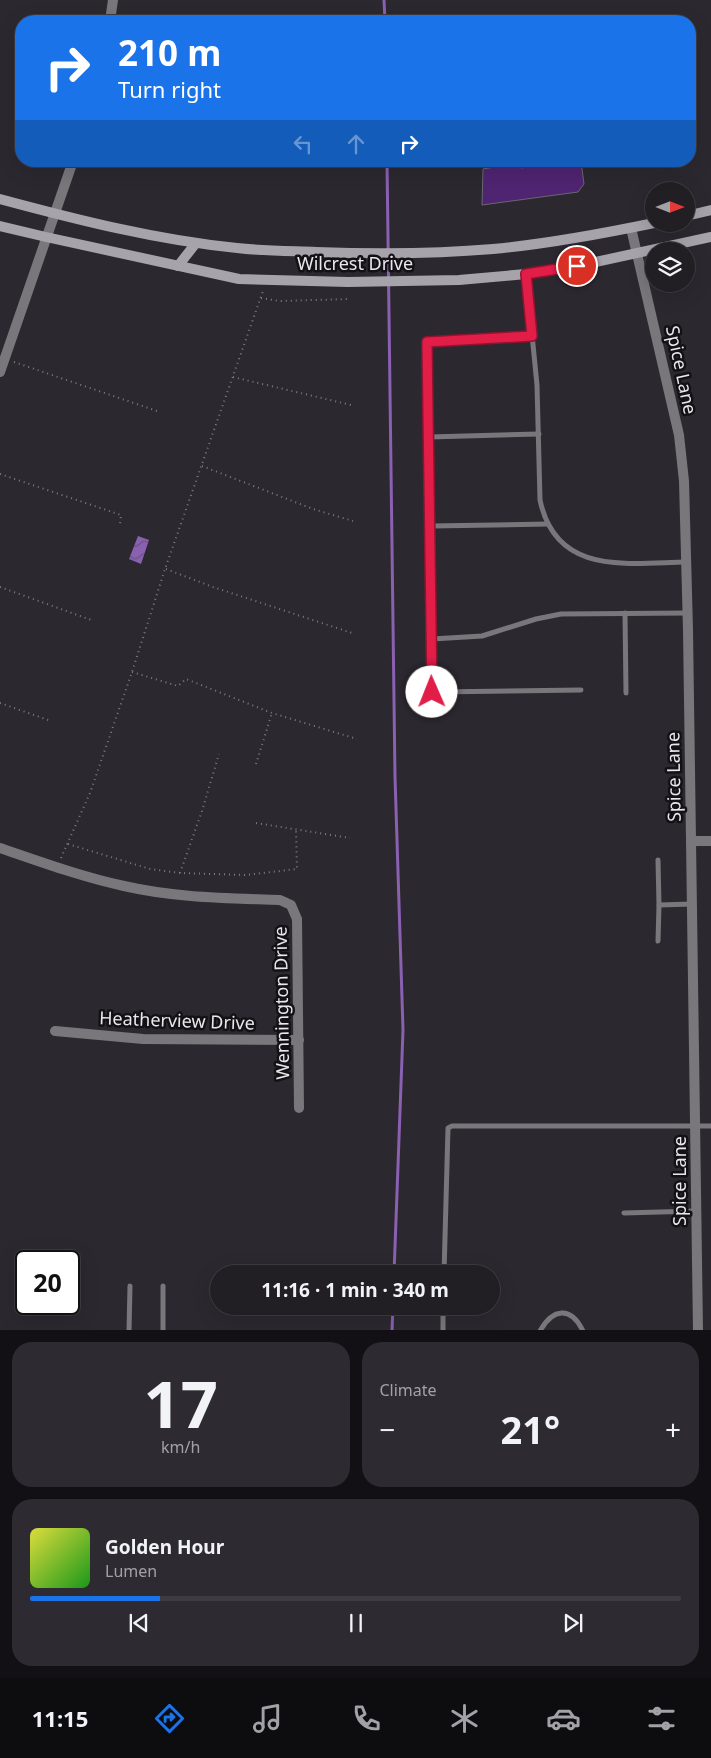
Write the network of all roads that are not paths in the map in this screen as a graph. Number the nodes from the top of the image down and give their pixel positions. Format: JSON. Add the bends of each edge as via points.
{"nodes":[{"id":1,"x":113,"y":0,"type":"edge"},
{"id":2,"x":111,"y":15,"type":"edge"},
{"id":3,"x":71,"y":167,"type":"edge"},
{"id":4,"x":0,"y":199,"type":"edge"},
{"id":5,"x":711,"y":210,"type":"edge"},
{"id":6,"x":54,"y":213,"type":"junction"},
{"id":7,"x":695,"y":214,"type":"edge"},
{"id":8,"x":645,"y":225,"type":"edge"},
{"id":9,"x":0,"y":226,"type":"edge"},
{"id":10,"x":632,"y":228,"type":"junction"},
{"id":11,"x":46,"y":237,"type":"junction"},
{"id":12,"x":711,"y":237,"type":"edge"},
{"id":13,"x":196,"y":243,"type":"junction"},
{"id":14,"x":638,"y":253,"type":"junction"},
{"id":15,"x":178,"y":266,"type":"junction"},
{"id":16,"x":526,"y":274,"type":"junction"},
{"id":17,"x":532,"y":336,"type":"junction"},
{"id":18,"x":0,"y":372,"type":"edge"},
{"id":19,"x":539,"y":434,"type":"junction"},
{"id":20,"x":430,"y":437,"type":"junction"},
{"id":21,"x":548,"y":524,"type":"junction"},
{"id":22,"x":431,"y":526,"type":"junction"},
{"id":23,"x":686,"y":562,"type":"junction"},
{"id":24,"x":625,"y":613,"type":"junction"},
{"id":25,"x":688,"y":613,"type":"junction"},
{"id":26,"x":432,"y":639,"type":"junction"},
{"id":27,"x":581,"y":690,"type":"dead end"},
{"id":28,"x":626,"y":693,"type":"dead end"},
{"id":29,"x":691,"y":841,"type":"junction"},
{"id":30,"x":711,"y":841,"type":"edge"},
{"id":31,"x":0,"y":848,"type":"edge"},
{"id":32,"x":658,"y":860,"type":"dead end"},
{"id":33,"x":692,"y":904,"type":"junction"},
{"id":34,"x":658,"y":905,"type":"junction"},
{"id":35,"x":658,"y":941,"type":"dead end"},
{"id":36,"x":54,"y":1031,"type":"dead end"},
{"id":37,"x":299,"y":1040,"type":"junction"},
{"id":38,"x":299,"y":1108,"type":"dead end"},
{"id":39,"x":711,"y":1126,"type":"edge"},
{"id":40,"x":696,"y":1127,"type":"junction"},
{"id":41,"x":696,"y":1211,"type":"junction"},
{"id":42,"x":624,"y":1213,"type":"dead end"},
{"id":43,"x":444,"y":1265,"type":"edge"},
{"id":44,"x":130,"y":1286,"type":"dead end"},
{"id":45,"x":163,"y":1286,"type":"dead end"},
{"id":46,"x":443,"y":1315,"type":"edge"},
{"id":47,"x":129,"y":1330,"type":"edge"},
{"id":48,"x":163,"y":1330,"type":"edge"},
{"id":49,"x":442,"y":1330,"type":"edge"},
{"id":50,"x":540,"y":1330,"type":"edge"},
{"id":51,"x":583,"y":1330,"type":"edge"},
{"id":52,"x":698,"y":1330,"type":"edge"}],
"edges":[{"from":1,"to":2,"type":"street"},
{"from":3,"to":6,"type":"street"},
{"from":4,"to":6,"type":"main road","name":"Wilcrest Drive"},
{"from":5,"to":7,"type":"main road"},
{"from":6,"to":11,"type":"street"},
{"from":6,"to":13,"type":"main road","name":"Wilcrest Drive"},
{"from":8,"to":10,"type":"main road","name":"Wilcrest Drive"},
{"from":9,"to":11,"type":"main road","name":"Wilcrest Drive"},
{"from":10,"to":13,"type":"main road","name":"Wilcrest Drive","via":[[495,249],[415,253],[238,249]]},
{"from":10,"to":14,"type":"street","name":"Spice Lane"},
{"from":11,"to":15,"type":"main road","name":"Wilcrest Drive"},
{"from":11,"to":18,"type":"street"},
{"from":12,"to":14,"type":"main road","name":"Wilcrest Drive"},
{"from":13,"to":15,"type":"main road"},
{"from":14,"to":16,"type":"main road","name":"Wilcrest Drive"},
{"from":14,"to":23,"type":"street","name":"Spice Lane","via":[[679,435]]},
{"from":15,"to":16,"type":"main road","name":"Wilcrest Drive","via":[[239,279],[263,280],[459,280]]},
{"from":16,"to":17,"type":"lane"},
{"from":17,"to":19,"type":"lane"},
{"from":17,"to":20,"type":"lane","via":[[427,342]]},
{"from":19,"to":20,"type":"lane"},
{"from":19,"to":21,"type":"lane","via":[[540,500]]},
{"from":20,"to":22,"type":"lane"},
{"from":21,"to":22,"type":"lane"},
{"from":21,"to":23,"type":"lane","via":[[568,548],[590,559],[617,563]]},
{"from":22,"to":26,"type":"lane"},
{"from":23,"to":25,"type":"street","name":"Spice Lane"},
{"from":24,"to":25,"type":"lane"},
{"from":24,"to":26,"type":"lane","via":[[548,616],[482,636]]},
{"from":24,"to":28,"type":"lane"},
{"from":25,"to":29,"type":"street","name":"Spice Lane"},
{"from":26,"to":27,"type":"lane","via":[[432,692]]},
{"from":29,"to":30,"type":"street"},
{"from":29,"to":33,"type":"street","name":"Spice Lane"},
{"from":31,"to":37,"type":"street","name":"Wennington Drive","via":[[126,887],[180,895],[280,900],[291,904],[298,919]]},
{"from":32,"to":34,"type":"lane"},
{"from":33,"to":34,"type":"lane"},
{"from":33,"to":40,"type":"street","name":"Spice Lane"},
{"from":34,"to":35,"type":"lane"},
{"from":36,"to":37,"type":"street","name":"Heatherview Drive","via":[[143,1039]]},
{"from":37,"to":38,"type":"street","name":"Wennington Drive"},
{"from":39,"to":40,"type":"lane"},
{"from":40,"to":41,"type":"street","name":"Spice Lane"},
{"from":40,"to":43,"type":"lane","via":[[448,1128]]},
{"from":41,"to":42,"type":"lane"},
{"from":41,"to":52,"type":"street","name":"Spice Lane"},
{"from":44,"to":47,"type":"lane"},
{"from":45,"to":48,"type":"lane"},
{"from":46,"to":49,"type":"lane"},
{"from":50,"to":51,"type":"lane","via":[[556,1313],[567,1313],[578,1320]]}]}
